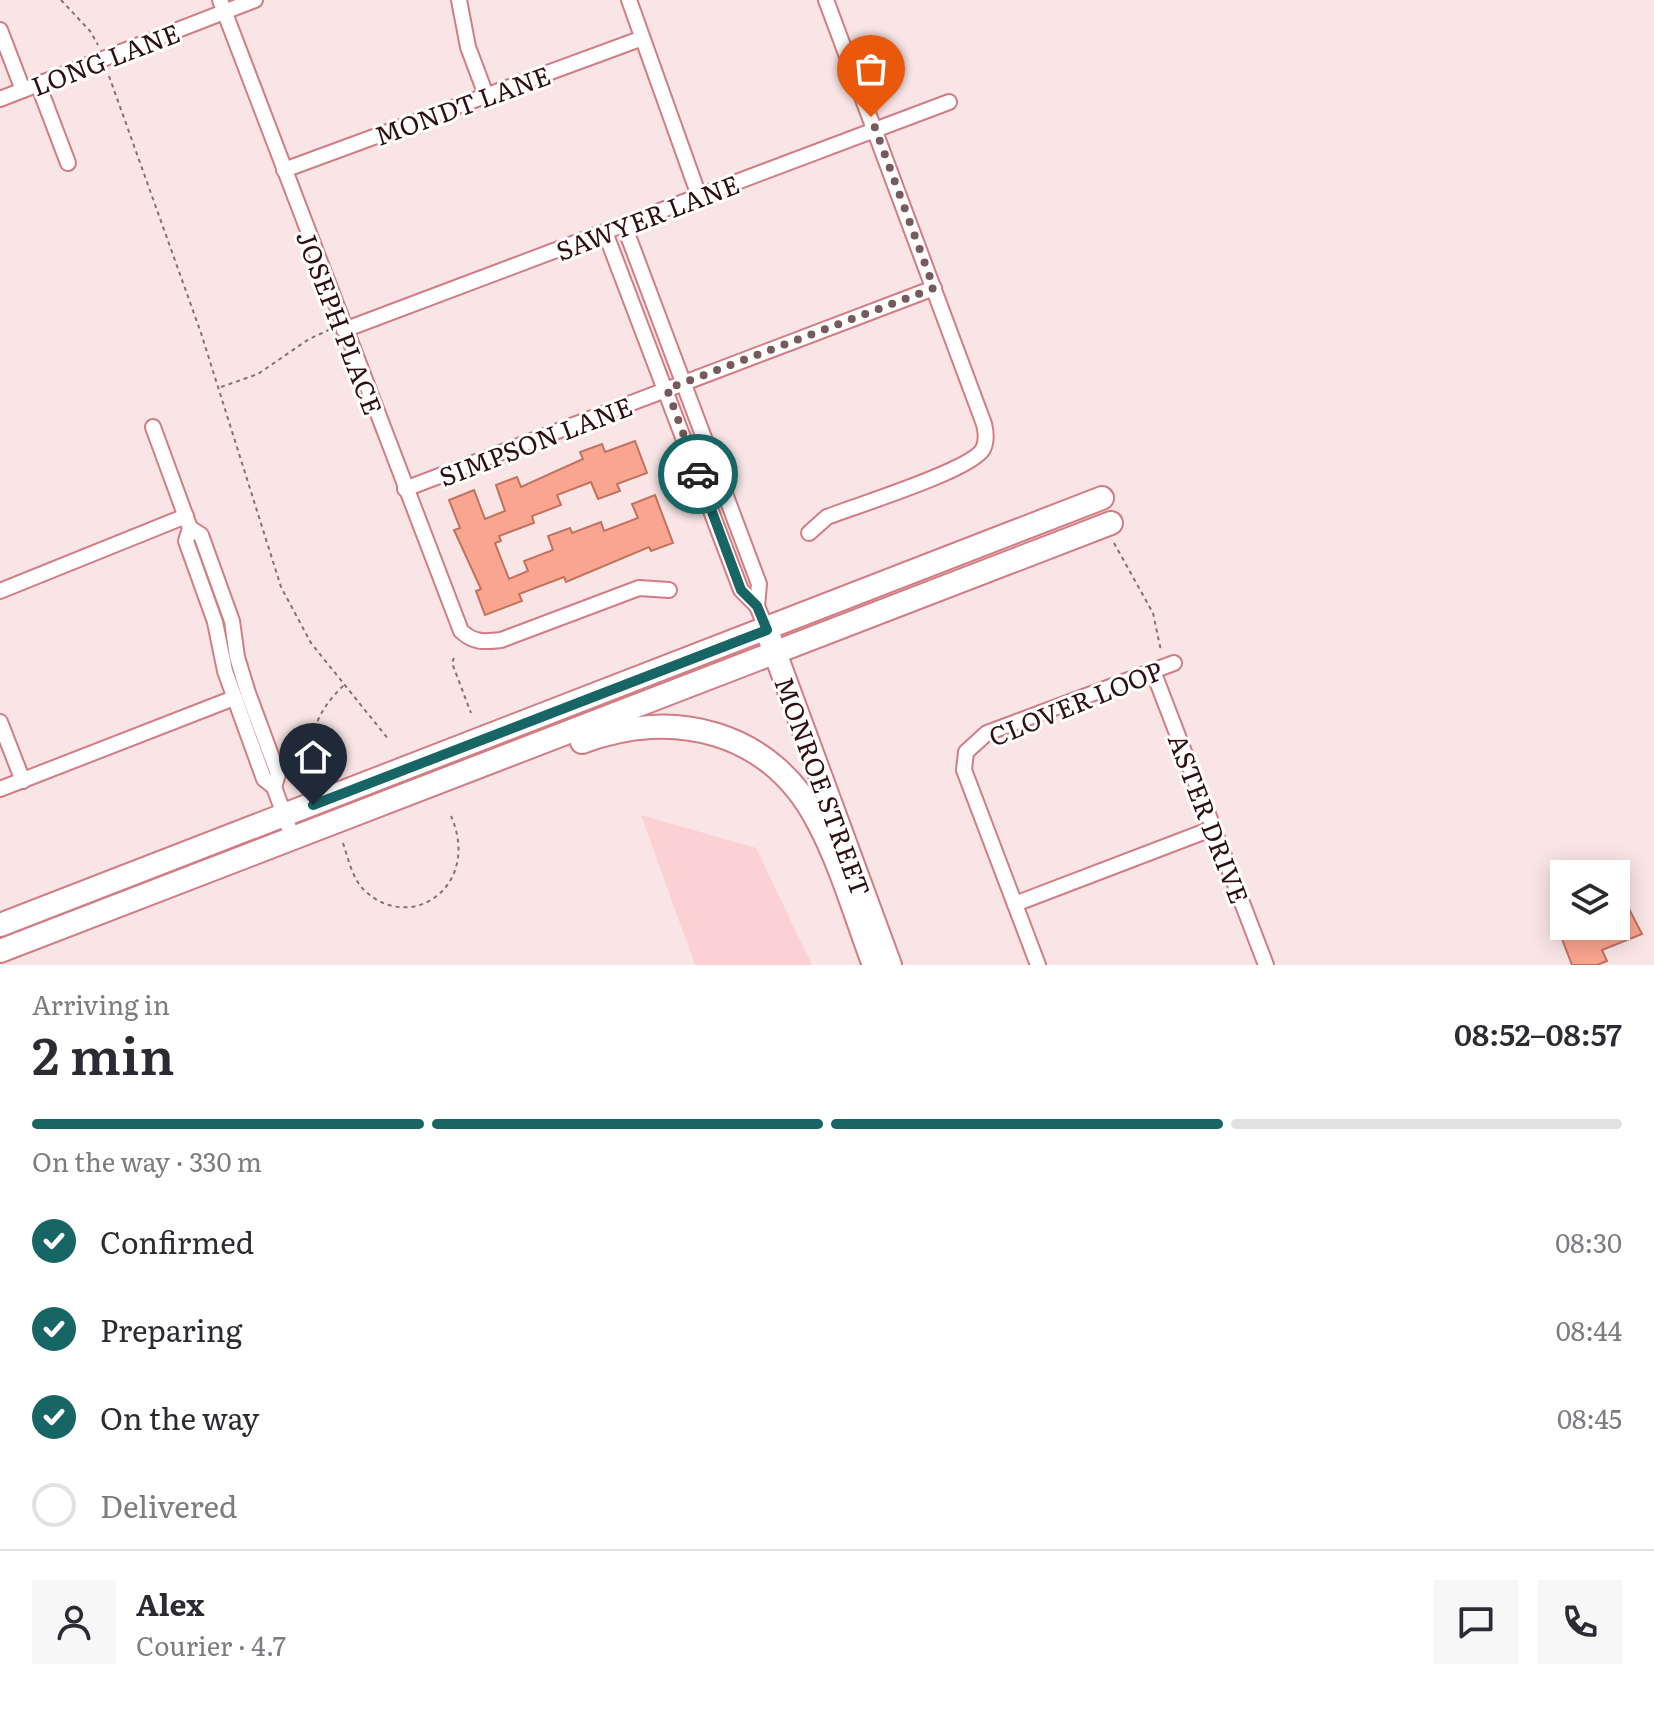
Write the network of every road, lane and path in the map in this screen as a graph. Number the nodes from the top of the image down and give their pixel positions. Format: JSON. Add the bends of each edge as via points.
{"nodes":[{"id":1,"x":61,"y":0,"type":"edge"},
{"id":2,"x":255,"y":0,"type":"edge"},
{"id":3,"x":459,"y":0,"type":"edge"},
{"id":4,"x":629,"y":0,"type":"edge"},
{"id":5,"x":826,"y":0,"type":"edge"},
{"id":6,"x":223,"y":6,"type":"edge"},
{"id":7,"x":0,"y":30,"type":"edge"},
{"id":8,"x":640,"y":39,"type":"junction"},
{"id":9,"x":98,"y":45,"type":"dead end"},
{"id":10,"x":109,"y":76,"type":"dead end"},
{"id":11,"x":30,"y":87,"type":"junction"},
{"id":12,"x":486,"y":95,"type":"junction"},
{"id":13,"x":0,"y":99,"type":"edge"},
{"id":14,"x":949,"y":102,"type":"dead end"},
{"id":15,"x":875,"y":130,"type":"junction"},
{"id":16,"x":68,"y":163,"type":"dead end"},
{"id":17,"x":284,"y":170,"type":"junction"},
{"id":18,"x":699,"y":196,"type":"junction"},
{"id":19,"x":624,"y":225,"type":"junction"},
{"id":20,"x":605,"y":232,"type":"junction"},
{"id":21,"x":934,"y":288,"type":"junction"},
{"id":22,"x":338,"y":330,"type":"junction"},
{"id":23,"x":684,"y":383,"type":"junction"},
{"id":24,"x":219,"y":388,"type":"junction"},
{"id":25,"x":667,"y":389,"type":"junction"},
{"id":26,"x":153,"y":427,"type":"dead end"},
{"id":27,"x":405,"y":489,"type":"junction"},
{"id":28,"x":1102,"y":498,"type":"dead end"},
{"id":29,"x":188,"y":522,"type":"junction"},
{"id":30,"x":1112,"y":532,"type":"joint"},
{"id":31,"x":809,"y":533,"type":"dead end"},
{"id":32,"x":669,"y":590,"type":"dead end"},
{"id":33,"x":0,"y":591,"type":"edge"},
{"id":34,"x":757,"y":606,"type":"junction"},
{"id":35,"x":770,"y":641,"type":"junction"},
{"id":36,"x":1161,"y":651,"type":"dead end"},
{"id":37,"x":454,"y":658,"type":"dead end"},
{"id":38,"x":1174,"y":663,"type":"dead end"},
{"id":39,"x":1153,"y":671,"type":"junction"},
{"id":40,"x":345,"y":684,"type":"junction"},
{"id":41,"x":234,"y":698,"type":"junction"},
{"id":42,"x":471,"y":713,"type":"dead end"},
{"id":43,"x":0,"y":722,"type":"edge"},
{"id":44,"x":389,"y":740,"type":"dead end"},
{"id":45,"x":315,"y":776,"type":"dead end"},
{"id":46,"x":23,"y":781,"type":"junction"},
{"id":47,"x":274,"y":787,"type":"junction"},
{"id":48,"x":0,"y":789,"type":"edge"},
{"id":49,"x":285,"y":816,"type":"junction"},
{"id":50,"x":451,"y":816,"type":"dead end"},
{"id":51,"x":1214,"y":828,"type":"junction"},
{"id":52,"x":316,"y":830,"type":"junction"},
{"id":53,"x":293,"y":839,"type":"junction"},
{"id":54,"x":343,"y":843,"type":"dead end"},
{"id":55,"x":1015,"y":904,"type":"junction"},
{"id":56,"x":0,"y":925,"type":"edge"},
{"id":57,"x":0,"y":951,"type":"edge"},
{"id":58,"x":874,"y":965,"type":"edge"},
{"id":59,"x":890,"y":965,"type":"edge"},
{"id":60,"x":1038,"y":965,"type":"edge"},
{"id":61,"x":1266,"y":965,"type":"edge"}],
"edges":[{"from":1,"to":9,"type":"path"},
{"from":2,"to":6,"type":"street","name":"LONG LANE"},
{"from":3,"to":12,"type":"street","via":[[468,47]]},
{"from":4,"to":8,"type":"street"},
{"from":5,"to":15,"type":"street"},
{"from":6,"to":11,"type":"street","name":"LONG LANE"},
{"from":6,"to":17,"type":"street","name":"JOSEPH PLACE"},
{"from":7,"to":11,"type":"street"},
{"from":8,"to":12,"type":"street","name":"MONDT LANE"},
{"from":8,"to":18,"type":"street"},
{"from":10,"to":24,"type":"path"},
{"from":11,"to":13,"type":"street","name":"LONG LANE"},
{"from":11,"to":16,"type":"street"},
{"from":12,"to":17,"type":"street","name":"MONDT LANE"},
{"from":14,"to":15,"type":"street","name":"SAWYER LANE"},
{"from":15,"to":18,"type":"street","name":"SAWYER LANE"},
{"from":15,"to":21,"type":"street"},
{"from":17,"to":22,"type":"street","name":"JOSEPH PLACE"},
{"from":18,"to":19,"type":"street","name":"SAWYER LANE"},
{"from":19,"to":20,"type":"street","name":"SAWYER LANE"},
{"from":19,"to":23,"type":"street","name":"MONROE STREET"},
{"from":20,"to":22,"type":"street","name":"SAWYER LANE"},
{"from":20,"to":25,"type":"street","name":"MONROE STREET"},
{"from":21,"to":23,"type":"street","name":"SIMPSON LANE"},
{"from":21,"to":31,"type":"street","via":[[984,424],[984,448],[964,465],[827,517]]},
{"from":22,"to":24,"type":"path","via":[[309,339],[258,374]]},
{"from":22,"to":27,"type":"street","name":"JOSEPH PLACE"},
{"from":23,"to":25,"type":"street","name":"SIMPSON LANE"},
{"from":23,"to":34,"type":"street","name":"MONROE STREET","via":[[759,584]]},
{"from":24,"to":40,"type":"path","via":[[281,587],[311,643]]},
{"from":25,"to":27,"type":"street","name":"SIMPSON LANE"},
{"from":25,"to":34,"type":"street","name":"MONROE STREET","via":[[741,590]]},
{"from":26,"to":29,"type":"street"},
{"from":27,"to":32,"type":"street","name":"JOSEPH PLACE","via":[[454,620],[470,639],[501,640],[639,588]]},
{"from":28,"to":35,"type":"main road"},
{"from":29,"to":33,"type":"street"},
{"from":29,"to":41,"type":"street","via":[[186,541],[204,583]]},
{"from":29,"to":47,"type":"street","via":[[201,535],[232,621],[240,669],[278,774]]},
{"from":30,"to":35,"type":"main road"},
{"from":30,"to":36,"type":"path","via":[[1153,613]]},
{"from":34,"to":35,"type":"street","name":"MONROE STREET"},
{"from":35,"to":49,"type":"main road"},
{"from":35,"to":52,"type":"main road"},
{"from":35,"to":59,"type":"main road","name":"MONROE STREET"},
{"from":37,"to":42,"type":"path"},
{"from":38,"to":39,"type":"street","name":"CLOVER LOOP"},
{"from":39,"to":51,"type":"street","name":"ASTER DRIVE"},
{"from":39,"to":55,"type":"street","name":"CLOVER LOOP","via":[[987,733],[966,752],[964,770]]},
{"from":40,"to":44,"type":"path"},
{"from":40,"to":45,"type":"path","via":[[324,706],[312,731]]},
{"from":41,"to":46,"type":"street"},
{"from":41,"to":47,"type":"street","via":[[264,779]]},
{"from":43,"to":46,"type":"street"},
{"from":46,"to":48,"type":"street"},
{"from":47,"to":49,"type":"street"},
{"from":49,"to":53,"type":"street"},
{"from":49,"to":56,"type":"main road"},
{"from":50,"to":54,"type":"path","via":[[461,845],[457,872],[441,892],[418,904],[386,903],[364,890]]},
{"from":51,"to":55,"type":"street"},
{"from":51,"to":61,"type":"street","name":"ASTER DRIVE"},
{"from":52,"to":53,"type":"main road"},
{"from":52,"to":58,"type":"main road","via":[[423,803],[607,733],[639,725],[708,731],[759,755],[799,792],[818,821]]},
{"from":53,"to":57,"type":"main road"},
{"from":55,"to":60,"type":"street","name":"CLOVER LOOP"}]}
